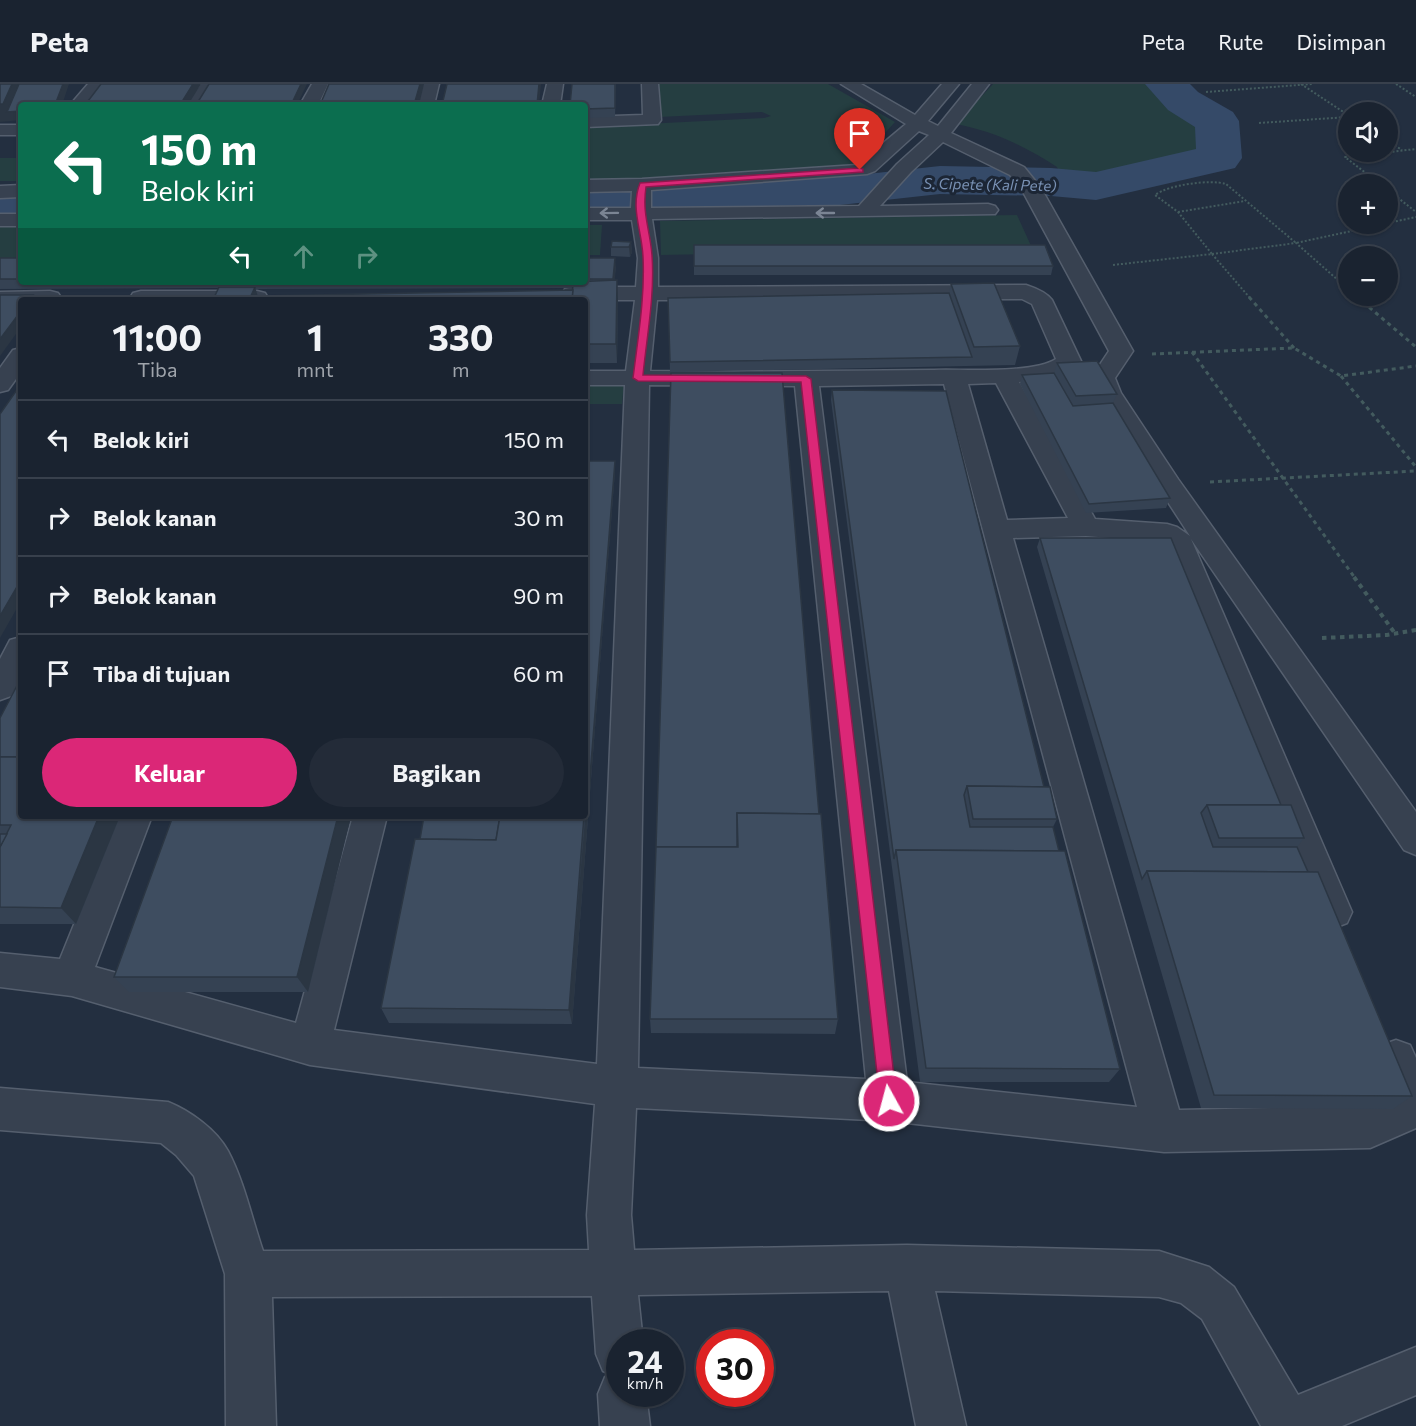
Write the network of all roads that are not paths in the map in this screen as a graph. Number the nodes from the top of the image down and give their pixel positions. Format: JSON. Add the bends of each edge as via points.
{"nodes":[{"id":1,"x":77,"y":84,"type":"edge"},
{"id":2,"x":97,"y":84,"type":"edge"},
{"id":3,"x":209,"y":84,"type":"edge"},
{"id":4,"x":320,"y":84,"type":"edge"},
{"id":5,"x":431,"y":84,"type":"edge"},
{"id":6,"x":555,"y":84,"type":"edge"},
{"id":7,"x":650,"y":84,"type":"edge"},
{"id":8,"x":849,"y":84,"type":"edge"},
{"id":9,"x":951,"y":84,"type":"edge"},
{"id":10,"x":981,"y":84,"type":"edge"},
{"id":11,"x":72,"y":102,"type":"edge"},
{"id":12,"x":82,"y":102,"type":"edge"},
{"id":13,"x":197,"y":102,"type":"edge"},
{"id":14,"x":311,"y":102,"type":"edge"},
{"id":15,"x":426,"y":102,"type":"edge"},
{"id":16,"x":552,"y":102,"type":"edge"},
{"id":17,"x":588,"y":122,"type":"edge"},
{"id":18,"x":917,"y":123,"type":"junction"},
{"id":19,"x":0,"y":130,"type":"edge"},
{"id":20,"x":18,"y":130,"type":"edge"},
{"id":21,"x":941,"y":135,"type":"junction"},
{"id":22,"x":588,"y":187,"type":"edge"},
{"id":23,"x":18,"y":191,"type":"edge"},
{"id":24,"x":0,"y":192,"type":"edge"},
{"id":25,"x":641,"y":199,"type":"junction"},
{"id":26,"x":870,"y":205,"type":"junction"},
{"id":27,"x":988,"y":210,"type":"dead end"},
{"id":28,"x":588,"y":213,"type":"edge"},
{"id":29,"x":0,"y":220,"type":"edge"},
{"id":30,"x":18,"y":220,"type":"edge"},
{"id":31,"x":648,"y":293,"type":"junction"},
{"id":32,"x":552,"y":294,"type":"edge"},
{"id":33,"x":0,"y":299,"type":"edge"},
{"id":34,"x":18,"y":299,"type":"edge"},
{"id":35,"x":18,"y":359,"type":"edge"},
{"id":36,"x":1004,"y":376,"type":"junction"},
{"id":37,"x":954,"y":377,"type":"junction"},
{"id":38,"x":588,"y":378,"type":"edge"},
{"id":39,"x":638,"y":378,"type":"junction"},
{"id":40,"x":806,"y":379,"type":"junction"},
{"id":41,"x":0,"y":385,"type":"edge"},
{"id":42,"x":1086,"y":527,"type":"junction"},
{"id":43,"x":995,"y":529,"type":"junction"},
{"id":44,"x":18,"y":654,"type":"edge"},
{"id":45,"x":0,"y":688,"type":"edge"},
{"id":46,"x":134,"y":819,"type":"edge"},
{"id":47,"x":369,"y":819,"type":"edge"},
{"id":48,"x":1416,"y":840,"type":"edge"},
{"id":49,"x":1346,"y":940,"type":"edge"},
{"id":50,"x":0,"y":970,"type":"edge"},
{"id":51,"x":72,"y":978,"type":"junction"},
{"id":52,"x":1383,"y":1029,"type":"edge"},
{"id":53,"x":310,"y":1046,"type":"junction"},
{"id":54,"x":889,"y":1101,"type":"junction"},
{"id":55,"x":616,"y":1102,"type":"junction"},
{"id":56,"x":0,"y":1109,"type":"edge"},
{"id":57,"x":1164,"y":1131,"type":"junction"},
{"id":58,"x":907,"y":1268,"type":"junction"},
{"id":59,"x":614,"y":1273,"type":"junction"},
{"id":60,"x":248,"y":1274,"type":"junction"},
{"id":61,"x":618,"y":1329,"type":"edge"},
{"id":62,"x":1416,"y":1371,"type":"edge"},
{"id":63,"x":623,"y":1407,"type":"edge"},
{"id":64,"x":1288,"y":1425,"type":"edge"},
{"id":65,"x":251,"y":1426,"type":"edge"},
{"id":66,"x":625,"y":1426,"type":"edge"},
{"id":67,"x":941,"y":1426,"type":"edge"}],
"edges":[{"from":1,"to":11,"type":"street"},
{"from":2,"to":12,"type":"street"},
{"from":3,"to":13,"type":"street"},
{"from":4,"to":14,"type":"street"},
{"from":5,"to":15,"type":"street"},
{"from":6,"to":16,"type":"street"},
{"from":7,"to":17,"type":"street","via":[[652,120]]},
{"from":8,"to":18,"type":"street"},
{"from":9,"to":18,"type":"street"},
{"from":10,"to":21,"type":"street"},
{"from":18,"to":21,"type":"street"},
{"from":18,"to":25,"type":"street","via":[[860,170]]},
{"from":19,"to":20,"type":"street"},
{"from":21,"to":26,"type":"street"},
{"from":21,"to":48,"type":"street","via":[[1024,180],[1121,351],[1103,378],[1108,393]]},
{"from":22,"to":25,"type":"street"},
{"from":23,"to":24,"type":"street"},
{"from":26,"to":25,"type":"street","one_way":true},
{"from":25,"to":28,"type":"street","one_way":true},
{"from":25,"to":31,"type":"street"},
{"from":26,"to":27,"type":"street"},
{"from":29,"to":30,"type":"street"},
{"from":31,"to":32,"type":"street"},
{"from":31,"to":36,"type":"street","via":[[1026,291],[1041,300],[1068,361],[1052,372]]},
{"from":31,"to":39,"type":"street"},
{"from":33,"to":34,"type":"street"},
{"from":35,"to":41,"type":"street"},
{"from":36,"to":37,"type":"street"},
{"from":36,"to":42,"type":"street"},
{"from":37,"to":40,"type":"street"},
{"from":37,"to":43,"type":"street"},
{"from":38,"to":39,"type":"street"},
{"from":39,"to":40,"type":"street"},
{"from":39,"to":55,"type":"street"},
{"from":40,"to":54,"type":"street"},
{"from":42,"to":43,"type":"street"},
{"from":42,"to":49,"type":"street","via":[[1167,533],[1180,543]]},
{"from":43,"to":57,"type":"street"},
{"from":44,"to":45,"type":"street"},
{"from":46,"to":51,"type":"street"},
{"from":47,"to":53,"type":"street"},
{"from":50,"to":51,"type":"street"},
{"from":51,"to":53,"type":"street"},
{"from":52,"to":57,"type":"street","via":[[1402,1073],[1405,1112],[1370,1127]]},
{"from":53,"to":55,"type":"street"},
{"from":54,"to":55,"type":"street"},
{"from":54,"to":57,"type":"street"},
{"from":55,"to":59,"type":"street","via":[[609,1215]]},
{"from":56,"to":60,"type":"street","via":[[168,1123],[212,1164]]},
{"from":58,"to":59,"type":"street"},
{"from":58,"to":64,"type":"street","via":[[1159,1274],[1193,1283],[1218,1303]]},
{"from":58,"to":67,"type":"street"},
{"from":59,"to":60,"type":"street"},
{"from":59,"to":61,"type":"street"},
{"from":60,"to":65,"type":"street"},
{"from":62,"to":64,"type":"street"},
{"from":63,"to":66,"type":"street"}]}
